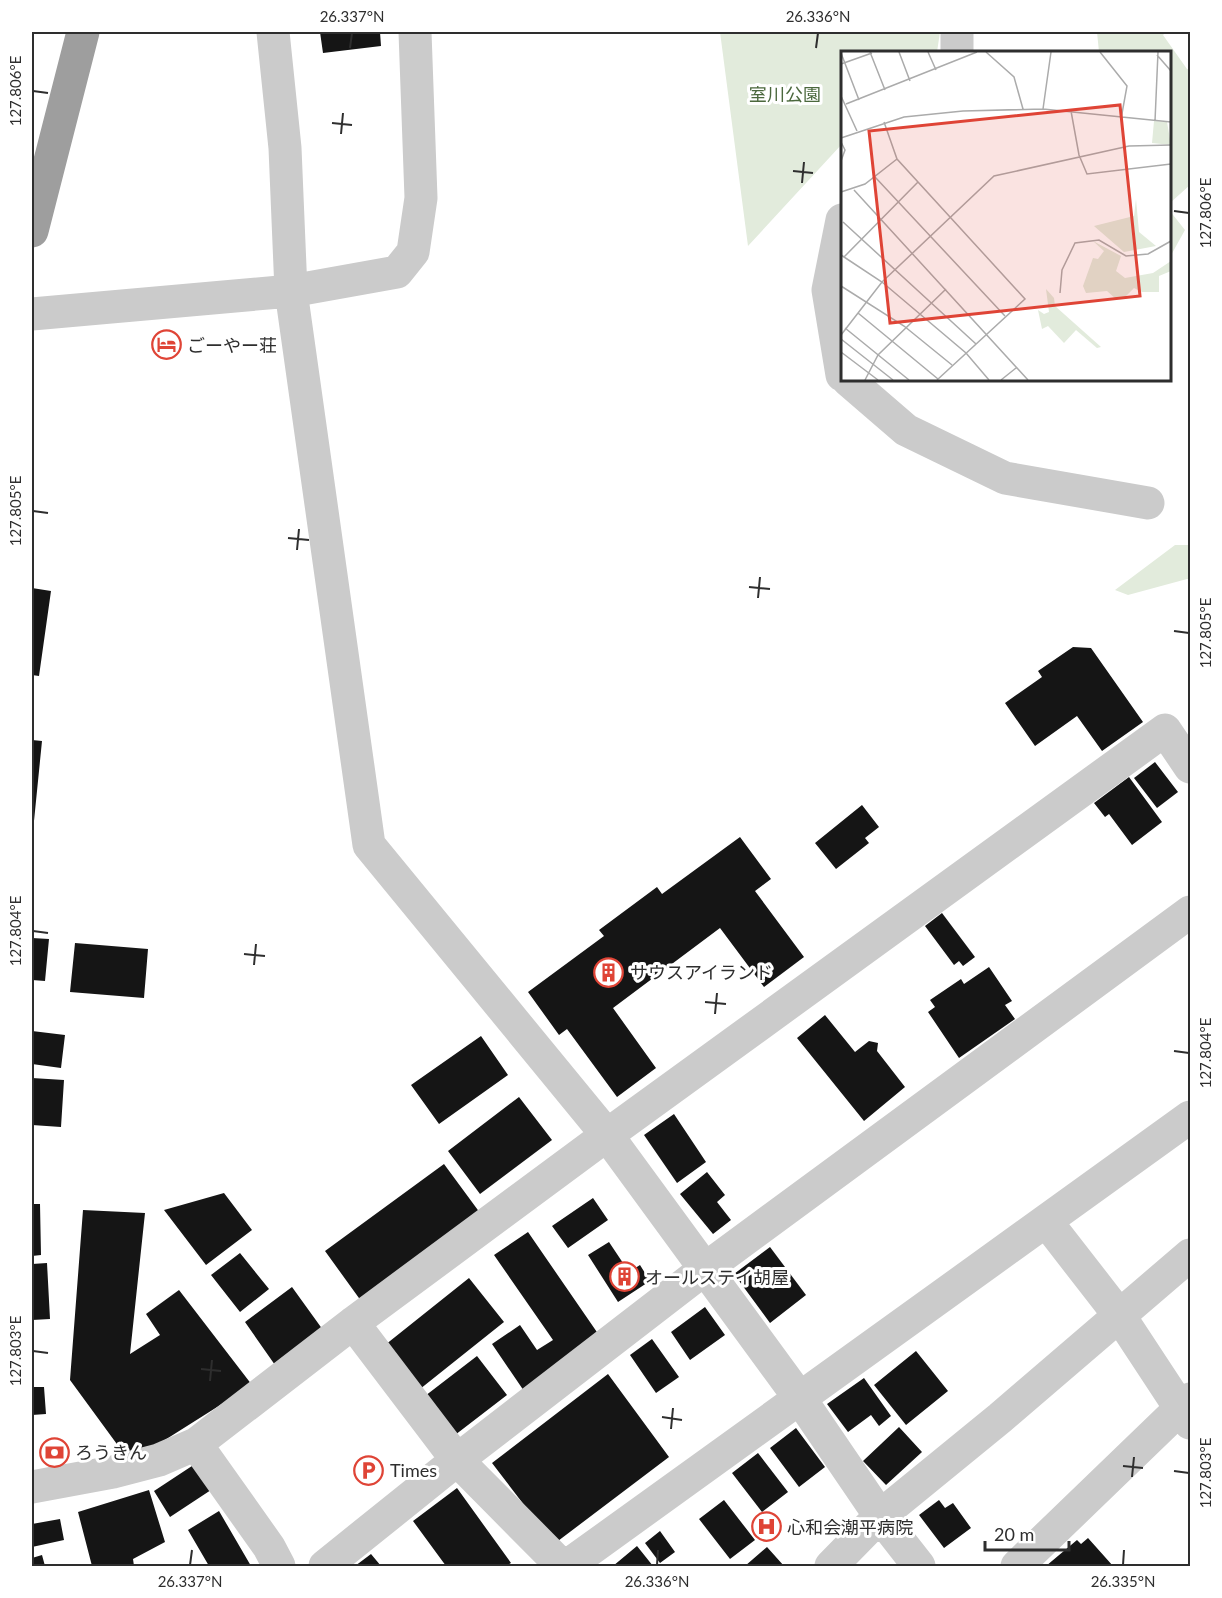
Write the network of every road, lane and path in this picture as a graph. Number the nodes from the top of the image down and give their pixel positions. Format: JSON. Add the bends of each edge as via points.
{"nodes":[{"id":1,"x":82,"y":32,"type":"edge"},
{"id":2,"x":273,"y":32,"type":"edge"},
{"id":3,"x":416,"y":32,"type":"edge"},
{"id":4,"x":957,"y":32,"type":"edge"},
{"id":5,"x":957,"y":51,"type":"edge"},
{"id":6,"x":841,"y":222,"type":"edge"},
{"id":7,"x":32,"y":231,"type":"edge"},
{"id":8,"x":291,"y":291,"type":"junction"},
{"id":9,"x":32,"y":314,"type":"edge"},
{"id":10,"x":841,"y":364,"type":"edge"},
{"id":11,"x":849,"y":381,"type":"edge"},
{"id":12,"x":1148,"y":503,"type":"dead end"},
{"id":13,"x":1191,"y":767,"type":"edge"},
{"id":14,"x":1191,"y":912,"type":"edge"},
{"id":15,"x":1191,"y":1117,"type":"edge"},
{"id":16,"x":607,"y":1135,"type":"junction"},
{"id":17,"x":1046,"y":1221,"type":"junction"},
{"id":18,"x":1191,"y":1255,"type":"edge"},
{"id":19,"x":706,"y":1268,"type":"junction"},
{"id":20,"x":1119,"y":1315,"type":"junction"},
{"id":21,"x":352,"y":1323,"type":"junction"},
{"id":22,"x":801,"y":1400,"type":"junction"},
{"id":23,"x":1187,"y":1410,"type":"edge"},
{"id":24,"x":196,"y":1444,"type":"junction"},
{"id":25,"x":456,"y":1460,"type":"junction"},
{"id":26,"x":32,"y":1487,"type":"edge"},
{"id":27,"x":880,"y":1516,"type":"junction"},
{"id":28,"x":279,"y":1566,"type":"edge"},
{"id":29,"x":325,"y":1566,"type":"edge"},
{"id":30,"x":562,"y":1566,"type":"edge"},
{"id":31,"x":567,"y":1566,"type":"edge"},
{"id":32,"x":831,"y":1566,"type":"edge"},
{"id":33,"x":919,"y":1566,"type":"edge"},
{"id":34,"x":1017,"y":1566,"type":"edge"}],
"edges":[{"from":1,"to":7,"type":"highway"},
{"from":2,"to":8,"type":"street","via":[[285,148]]},
{"from":3,"to":8,"type":"street","via":[[421,198],[413,252],[397,272]]},
{"from":4,"to":5,"type":"street"},
{"from":6,"to":10,"type":"street","via":[[828,290]]},
{"from":8,"to":9,"type":"street"},
{"from":8,"to":16,"type":"street","via":[[369,844]]},
{"from":11,"to":12,"type":"street","via":[[906,430],[1005,478]]},
{"from":13,"to":16,"type":"street","via":[[1165,730]]},
{"from":14,"to":19,"type":"street"},
{"from":15,"to":17,"type":"street"},
{"from":16,"to":19,"type":"street"},
{"from":16,"to":21,"type":"street"},
{"from":17,"to":20,"type":"street"},
{"from":17,"to":22,"type":"street"},
{"from":18,"to":20,"type":"street"},
{"from":19,"to":22,"type":"street"},
{"from":19,"to":25,"type":"street"},
{"from":20,"to":23,"type":"street"},
{"from":20,"to":27,"type":"street"},
{"from":21,"to":24,"type":"street"},
{"from":21,"to":25,"type":"street"},
{"from":22,"to":27,"type":"street"},
{"from":22,"to":31,"type":"street"},
{"from":23,"to":34,"type":"street"},
{"from":24,"to":26,"type":"street","via":[[159,1460]]},
{"from":24,"to":28,"type":"street"},
{"from":25,"to":29,"type":"street"},
{"from":25,"to":30,"type":"street"},
{"from":27,"to":32,"type":"street"},
{"from":27,"to":33,"type":"street"}]}
